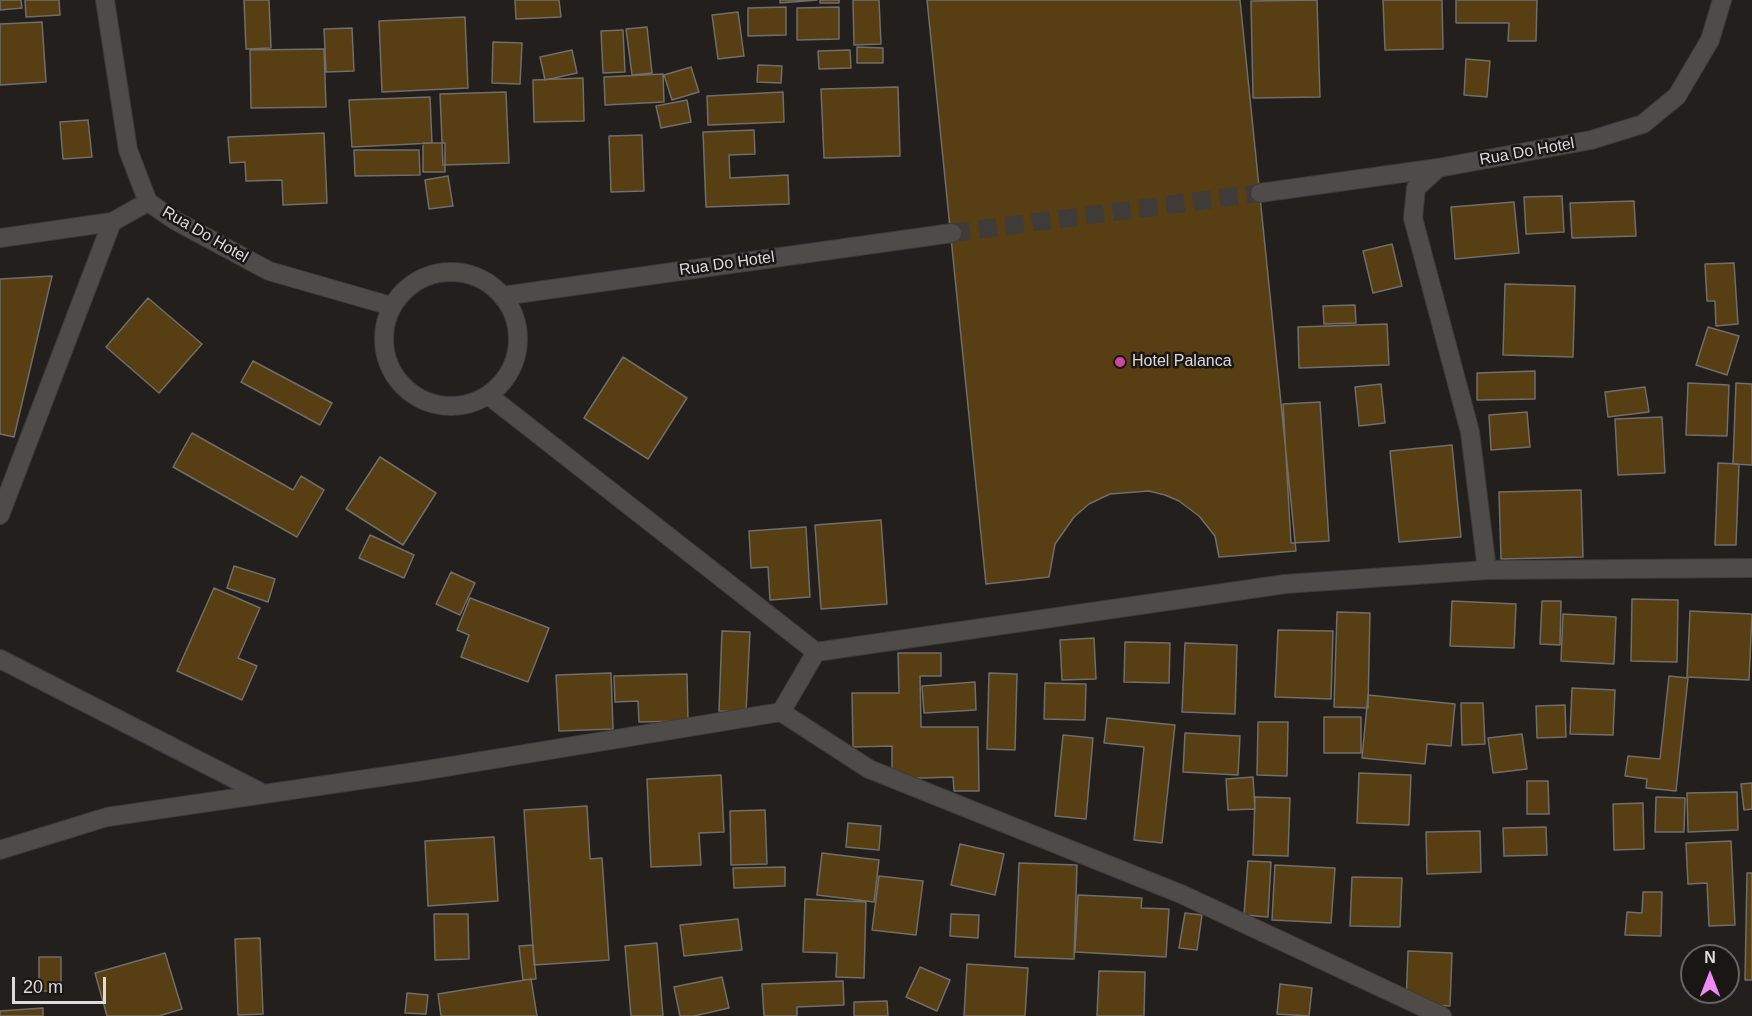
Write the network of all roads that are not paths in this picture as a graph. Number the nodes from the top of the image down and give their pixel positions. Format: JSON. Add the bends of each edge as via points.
{"nodes":[{"id":1,"x":105,"y":0,"type":"edge"},
{"id":2,"x":1722,"y":0,"type":"edge"},
{"id":3,"x":1438,"y":168,"type":"junction"},
{"id":4,"x":1260,"y":193,"type":"tunnel mouth"},
{"id":5,"x":148,"y":202,"type":"junction"},
{"id":6,"x":112,"y":222,"type":"junction"},
{"id":7,"x":952,"y":233,"type":"tunnel mouth"},
{"id":8,"x":0,"y":238,"type":"edge"},
{"id":9,"x":502,"y":296,"type":"junction"},
{"id":10,"x":392,"y":306,"type":"junction"},
{"id":11,"x":488,"y":395,"type":"junction"},
{"id":12,"x":0,"y":515,"type":"edge"},
{"id":13,"x":1752,"y":568,"type":"edge"},
{"id":14,"x":1488,"y":570,"type":"junction"},
{"id":15,"x":816,"y":652,"type":"junction"},
{"id":16,"x":0,"y":659,"type":"edge"},
{"id":17,"x":780,"y":712,"type":"junction"},
{"id":18,"x":264,"y":794,"type":"junction"},
{"id":19,"x":0,"y":850,"type":"edge"},
{"id":20,"x":1442,"y":1016,"type":"edge"}],
"edges":[{"from":1,"to":5,"type":"street","name":"Rua Do Hotel","via":[[128,150]]},
{"from":2,"to":3,"type":"street","name":"Rua Do Hotel","via":[[1710,40],[1677,96],[1643,124],[1591,140]]},
{"from":3,"to":4,"type":"street","name":"Rua Do Hotel"},
{"from":3,"to":14,"type":"street","via":[[1416,188],[1413,218],[1470,432]]},
{"from":5,"to":6,"type":"street"},
{"from":5,"to":10,"type":"street","name":"Rua Do Hotel","via":[[176,222],[268,271]]},
{"from":6,"to":8,"type":"street"},
{"from":6,"to":12,"type":"street"},
{"from":7,"to":9,"type":"street","name":"Rua Do Hotel"},
{"from":9,"to":10,"type":"street","via":[[476,277],[444,272],[414,283]]},
{"from":9,"to":11,"type":"street","via":[[517,324],[519,341],[510,371]]},
{"from":10,"to":11,"type":"street","via":[[383,338],[390,369],[399,382],[425,401],[441,405],[457,406]]},
{"from":11,"to":15,"type":"street"},
{"from":13,"to":14,"type":"street"},
{"from":14,"to":15,"type":"street","via":[[1285,584]]},
{"from":15,"to":17,"type":"street"},
{"from":16,"to":18,"type":"street"},
{"from":17,"to":18,"type":"street"},
{"from":17,"to":20,"type":"street","via":[[869,769],[1181,894]]},
{"from":18,"to":19,"type":"street","via":[[107,817]]}]}
